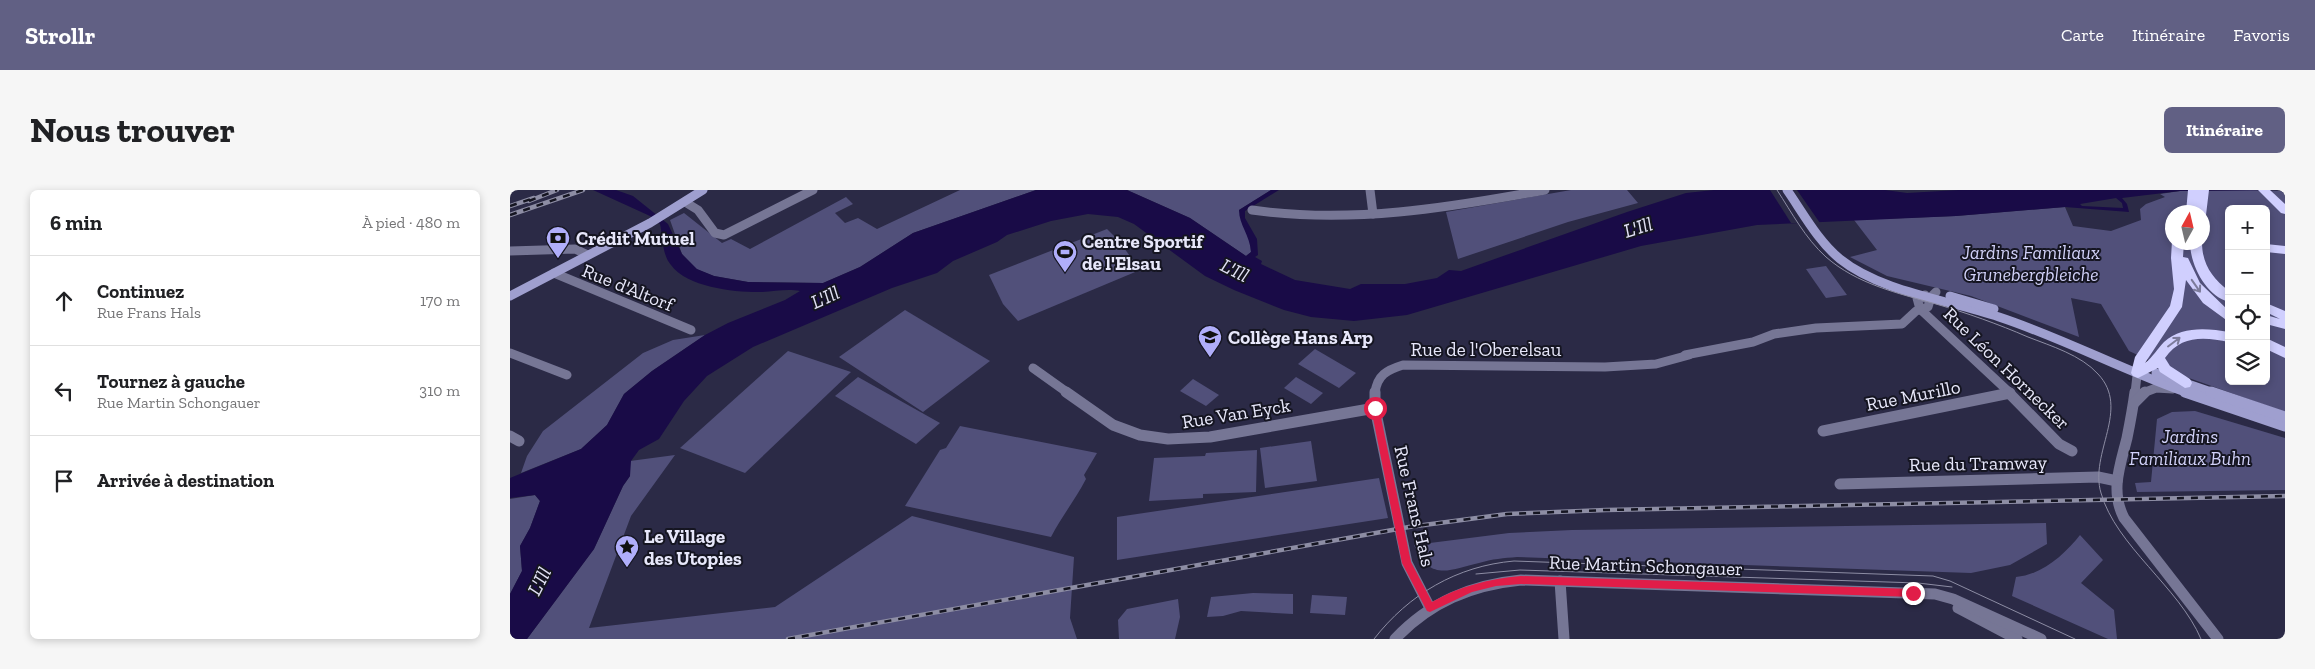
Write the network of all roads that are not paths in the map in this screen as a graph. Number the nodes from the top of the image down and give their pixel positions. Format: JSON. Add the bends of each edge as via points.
{"nodes":[{"id":1,"x":703,"y":190,"type":"edge"},
{"id":2,"x":813,"y":190,"type":"edge"},
{"id":3,"x":1370,"y":190,"type":"edge"},
{"id":4,"x":1545,"y":190,"type":"edge"},
{"id":5,"x":1787,"y":190,"type":"edge"},
{"id":6,"x":2194,"y":190,"type":"edge"},
{"id":7,"x":2203,"y":190,"type":"edge"},
{"id":8,"x":2264,"y":190,"type":"edge"},
{"id":9,"x":1517,"y":193,"type":"edge"},
{"id":10,"x":2278,"y":197,"type":"edge"},
{"id":11,"x":685,"y":202,"type":"junction"},
{"id":12,"x":2196,"y":205,"type":"edge"},
{"id":13,"x":2198,"y":205,"type":"edge"},
{"id":14,"x":1252,"y":210,"type":"dead end"},
{"id":15,"x":2285,"y":210,"type":"edge"},
{"id":16,"x":1373,"y":214,"type":"junction"},
{"id":17,"x":1828,"y":247,"type":"junction"},
{"id":18,"x":2270,"y":248,"type":"edge"},
{"id":19,"x":2179,"y":250,"type":"edge"},
{"id":20,"x":2183,"y":250,"type":"edge"},
{"id":21,"x":2196,"y":250,"type":"edge"},
{"id":22,"x":2285,"y":250,"type":"edge"},
{"id":23,"x":510,"y":251,"type":"edge"},
{"id":24,"x":588,"y":255,"type":"junction"},
{"id":25,"x":554,"y":273,"type":"junction"},
{"id":26,"x":1931,"y":295,"type":"junction"},
{"id":27,"x":2225,"y":295,"type":"edge"},
{"id":28,"x":510,"y":296,"type":"edge"},
{"id":29,"x":2270,"y":308,"type":"edge"},
{"id":30,"x":1922,"y":309,"type":"junction"},
{"id":31,"x":2225,"y":315,"type":"edge"},
{"id":32,"x":2285,"y":316,"type":"edge"},
{"id":33,"x":2270,"y":320,"type":"edge"},
{"id":34,"x":2285,"y":325,"type":"edge"},
{"id":35,"x":691,"y":330,"type":"dead end"},
{"id":36,"x":2056,"y":336,"type":"junction"},
{"id":37,"x":2225,"y":337,"type":"edge"},
{"id":38,"x":2270,"y":345,"type":"edge"},
{"id":39,"x":2270,"y":351,"type":"edge"},
{"id":40,"x":510,"y":353,"type":"edge"},
{"id":41,"x":2285,"y":353,"type":"edge"},
{"id":42,"x":2285,"y":357,"type":"edge"},
{"id":43,"x":2159,"y":358,"type":"junction"},
{"id":44,"x":1033,"y":368,"type":"dead end"},
{"id":45,"x":2141,"y":370,"type":"junction"},
{"id":46,"x":567,"y":375,"type":"dead end"},
{"id":47,"x":2182,"y":387,"type":"junction"},
{"id":48,"x":2010,"y":393,"type":"junction"},
{"id":49,"x":2134,"y":404,"type":"junction"},
{"id":50,"x":1375,"y":408,"type":"junction"},
{"id":51,"x":2285,"y":417,"type":"edge"},
{"id":52,"x":2285,"y":426,"type":"edge"},
{"id":53,"x":1823,"y":431,"type":"dead end"},
{"id":54,"x":2072,"y":451,"type":"dead end"},
{"id":55,"x":2117,"y":481,"type":"junction"},
{"id":56,"x":1840,"y":484,"type":"dead end"},
{"id":57,"x":1560,"y":581,"type":"junction"},
{"id":58,"x":1430,"y":608,"type":"junction"},
{"id":59,"x":1999,"y":630,"type":"edge"},
{"id":60,"x":1395,"y":639,"type":"edge"},
{"id":61,"x":1564,"y":639,"type":"edge"},
{"id":62,"x":2017,"y":639,"type":"edge"},
{"id":63,"x":2041,"y":639,"type":"edge"},
{"id":64,"x":2218,"y":639,"type":"edge"}],
"edges":[{"from":1,"to":11,"type":"main road"},
{"from":2,"to":11,"type":"street","via":[[731,233],[721,235],[712,231],[698,210]]},
{"from":3,"to":16,"type":"street"},
{"from":4,"to":9,"type":"street"},
{"from":5,"to":17,"type":"main road"},
{"from":6,"to":12,"type":"highway"},
{"from":7,"to":13,"type":"highway"},
{"from":8,"to":10,"type":"highway"},
{"from":9,"to":16,"type":"street","via":[[1437,208]]},
{"from":10,"to":15,"type":"highway"},
{"from":11,"to":24,"type":"main road"},
{"from":14,"to":16,"type":"street","via":[[1291,215]]},
{"from":17,"to":26,"type":"main road","via":[[1865,270]]},
{"from":17,"to":26,"type":"main road","via":[[1867,276]]},
{"from":18,"to":22,"type":"highway"},
{"from":19,"to":45,"type":"highway","via":[[2179,299],[2140,360]]},
{"from":20,"to":31,"type":"highway","one_way":true,"via":[[2184,265],[2192,280]]},
{"from":21,"to":27,"type":"highway","via":[[2203,272]]},
{"from":23,"to":24,"type":"street","via":[[571,249]]},
{"from":24,"to":25,"type":"main road"},
{"from":25,"to":28,"type":"main road"},
{"from":25,"to":35,"type":"street","name":"Rue d'Altorf"},
{"from":26,"to":30,"type":"street","name":"Rue de l'Oberelsau","via":[[1928,307]]},
{"from":26,"to":36,"type":"main road"},
{"from":26,"to":36,"type":"main road","via":[[1974,301]]},
{"from":29,"to":32,"type":"highway"},
{"from":30,"to":48,"type":"street","name":"Rue Léon Hornecker"},
{"from":30,"to":50,"type":"street","name":"Rue de l'Oberelsau","via":[[1916,310],[1899,325],[1816,328],[1774,334],[1754,342],[1656,364],[1596,367],[1403,366],[1377,379]]},
{"from":33,"to":34,"type":"highway"},
{"from":36,"to":45,"type":"main road"},
{"from":43,"to":37,"type":"highway","one_way":true,"via":[[2180,337],[2198,334]]},
{"from":38,"to":41,"type":"highway"},
{"from":39,"to":42,"type":"highway"},
{"from":40,"to":46,"type":"street"},
{"from":43,"to":45,"type":"highway","via":[[2153,366]]},
{"from":43,"to":47,"type":"highway"},
{"from":44,"to":50,"type":"street","name":"Rue Van Eyck","via":[[1114,424],[1140,435],[1168,439],[1210,437]]},
{"from":45,"to":47,"type":"main road"},
{"from":45,"to":49,"type":"street"},
{"from":47,"to":49,"type":"street","via":[[2150,389],[2141,393]]},
{"from":47,"to":51,"type":"main road"},
{"from":47,"to":52,"type":"main road"},
{"from":48,"to":53,"type":"street","name":"Rue Murillo"},
{"from":48,"to":54,"type":"street","name":"Rue Léon Hornecker","via":[[2059,444]]},
{"from":49,"to":55,"type":"street"},
{"from":50,"to":58,"type":"street","name":"Rue Frans Hals","via":[[1407,563]]},
{"from":55,"to":56,"type":"street","name":"Rue du Tramway","via":[[2098,478]]},
{"from":55,"to":64,"type":"street","via":[[2116,500],[2121,514]]},
{"from":57,"to":58,"type":"street","name":"Rue Martin Schongauer","via":[[1496,582],[1471,588]]},
{"from":57,"to":59,"type":"street","name":"Rue Martin Schongauer","via":[[1913,593],[1949,603]]},
{"from":57,"to":61,"type":"street"},
{"from":58,"to":60,"type":"street","name":"Rue Martin Schongauer"},
{"from":59,"to":62,"type":"street","name":"Rue Martin Schongauer"},
{"from":59,"to":63,"type":"street","name":"Rue Martin Schongauer"}]}
